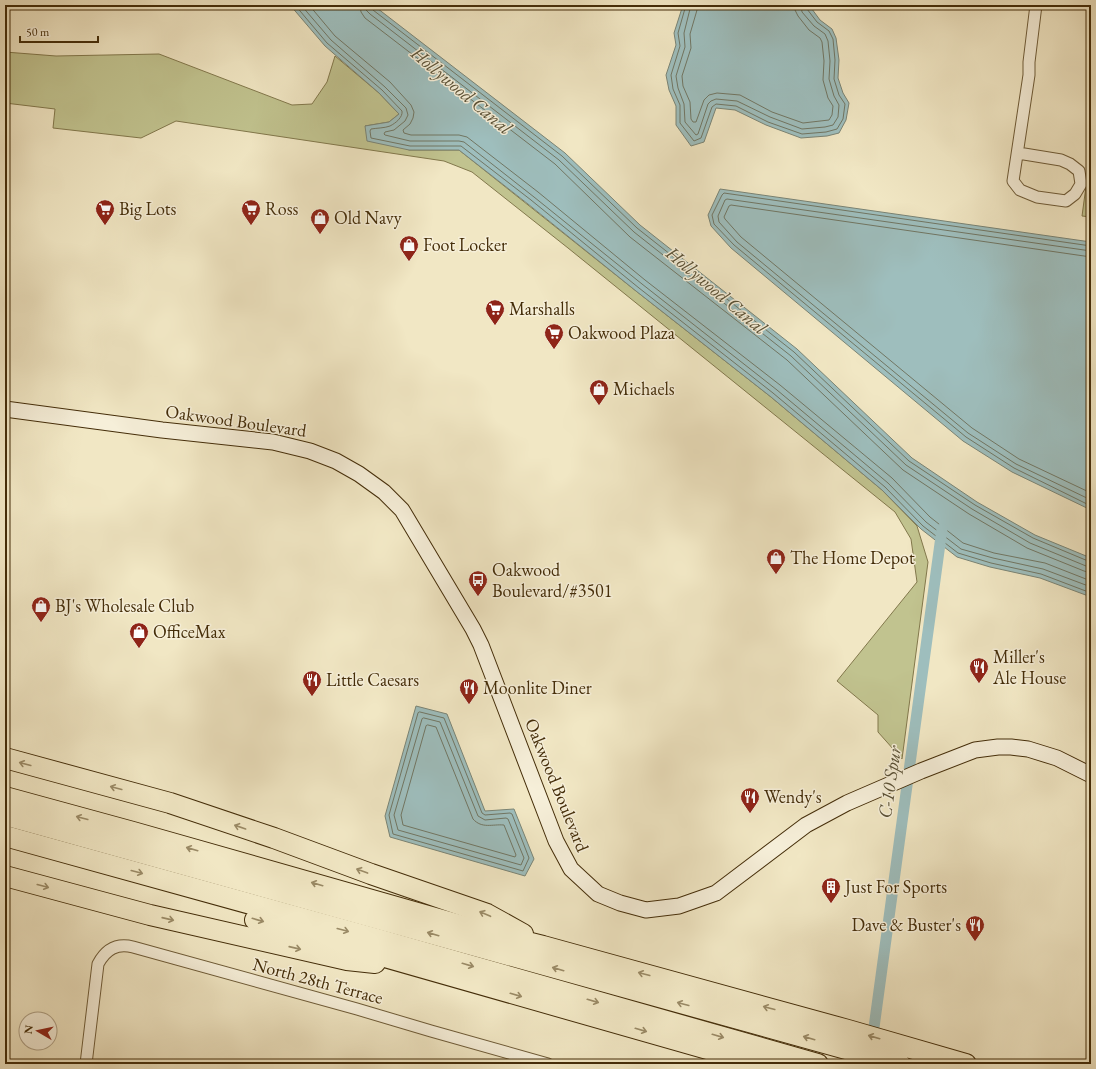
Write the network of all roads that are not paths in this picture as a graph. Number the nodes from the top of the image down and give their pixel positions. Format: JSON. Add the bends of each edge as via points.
{"nodes":[{"id":1,"x":1036,"y":5,"type":"edge"},
{"id":2,"x":1018,"y":153,"type":"junction"},
{"id":3,"x":5,"y":409,"type":"edge"},
{"id":4,"x":5,"y":758,"type":"edge"},
{"id":5,"x":1091,"y":775,"type":"edge"},
{"id":6,"x":5,"y":798,"type":"edge"},
{"id":7,"x":5,"y":815,"type":"edge"},
{"id":8,"x":5,"y":836,"type":"edge"},
{"id":9,"x":5,"y":849,"type":"edge"},
{"id":10,"x":5,"y":876,"type":"edge"},
{"id":11,"x":544,"y":946,"type":"junction"},
{"id":12,"x":425,"y":969,"type":"junction"},
{"id":13,"x":847,"y":1039,"type":"junction"},
{"id":14,"x":898,"y":1057,"type":"edge"},
{"id":15,"x":86,"y":1064,"type":"edge"},
{"id":16,"x":548,"y":1064,"type":"edge"},
{"id":17,"x":760,"y":1064,"type":"edge"},
{"id":18,"x":818,"y":1064,"type":"edge"},
{"id":19,"x":966,"y":1064,"type":"edge"}],
"edges":[{"from":1,"to":2,"type":"street"},
{"from":2,"to":2,"type":"street","via":[[1062,160],[1079,171],[1081,184],[1075,194],[1066,201],[1037,197],[1020,190],[1013,181]]},
{"from":3,"to":5,"type":"street","name":"Oakwood Boulevard","via":[[273,442],[310,451],[336,461],[384,492],[402,510],[481,645],[556,841],[571,869],[598,894],[620,903],[646,910],[679,906],[716,893],[806,825],[847,803],[975,750],[998,747],[1028,749],[1057,758]]},
{"from":11,"to":4,"type":"highway","one_way":true,"via":[[487,914],[274,838],[170,803]]},
{"from":11,"to":6,"type":"highway","one_way":true,"via":[[474,929]]},
{"from":13,"to":7,"type":"highway","one_way":true},
{"from":8,"to":18,"type":"highway","one_way":true},
{"from":9,"to":12,"type":"highway","one_way":true},
{"from":10,"to":12,"type":"highway","one_way":true,"via":[[150,915],[347,960]]},
{"from":13,"to":11,"type":"highway","one_way":true},
{"from":12,"to":17,"type":"highway","one_way":true},
{"from":14,"to":13,"type":"highway","one_way":true},
{"from":14,"to":19,"type":"highway"},
{"from":15,"to":16,"type":"street","name":"North 28th Terrace","via":[[98,964],[113,947],[122,945]]}]}
